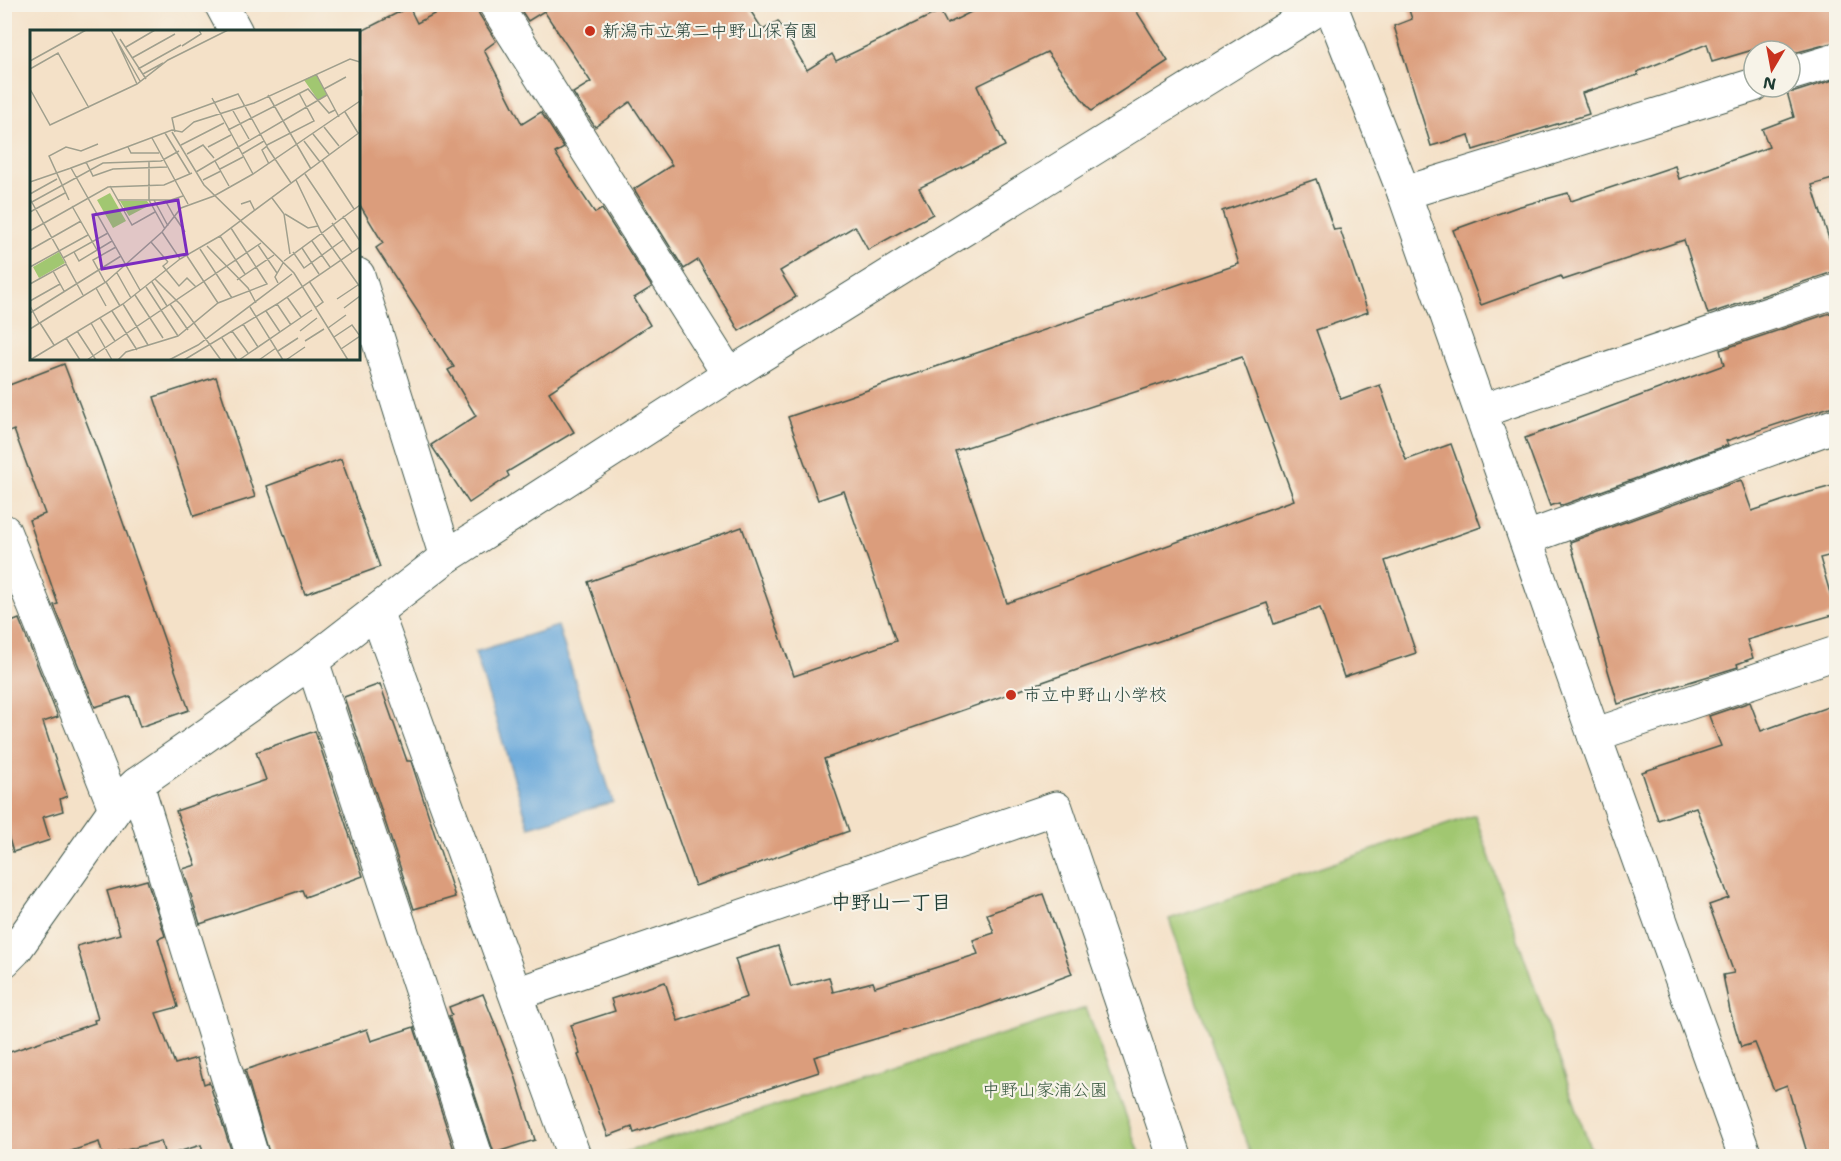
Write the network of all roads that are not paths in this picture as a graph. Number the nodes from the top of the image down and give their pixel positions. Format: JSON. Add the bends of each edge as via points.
{"nodes":[{"id":1,"x":221,"y":4,"type":"edge"},
{"id":2,"x":495,"y":4,"type":"edge"},
{"id":3,"x":1328,"y":4,"type":"edge"},
{"id":4,"x":235,"y":30,"type":"edge"},
{"id":5,"x":1836,"y":60,"type":"edge"},
{"id":6,"x":1802,"y":70,"type":"edge"},
{"id":7,"x":1742,"y":89,"type":"edge"},
{"id":8,"x":1404,"y":193,"type":"junction"},
{"id":9,"x":360,"y":281,"type":"edge"},
{"id":10,"x":1836,"y":291,"type":"edge"},
{"id":11,"x":729,"y":375,"type":"junction"},
{"id":12,"x":1481,"y":411,"type":"junction"},
{"id":13,"x":1836,"y":425,"type":"edge"},
{"id":14,"x":4,"y":531,"type":"edge"},
{"id":15,"x":1527,"y":538,"type":"junction"},
{"id":16,"x":446,"y":557,"type":"junction"},
{"id":17,"x":376,"y":611,"type":"junction"},
{"id":18,"x":1836,"y":653,"type":"edge"},
{"id":19,"x":312,"y":661,"type":"junction"},
{"id":20,"x":1594,"y":735,"type":"junction"},
{"id":21,"x":137,"y":784,"type":"junction"},
{"id":22,"x":115,"y":808,"type":"junction"},
{"id":23,"x":4,"y":961,"type":"edge"},
{"id":24,"x":516,"y":994,"type":"junction"},
{"id":25,"x":252,"y":1156,"type":"edge"},
{"id":26,"x":476,"y":1156,"type":"edge"},
{"id":27,"x":574,"y":1156,"type":"edge"},
{"id":28,"x":1174,"y":1156,"type":"edge"},
{"id":29,"x":1745,"y":1156,"type":"edge"}],
"edges":[{"from":1,"to":4,"type":"street"},
{"from":2,"to":11,"type":"street"},
{"from":3,"to":8,"type":"street"},
{"from":3,"to":11,"type":"street"},
{"from":5,"to":6,"type":"street"},
{"from":7,"to":8,"type":"street"},
{"from":8,"to":12,"type":"street"},
{"from":9,"to":16,"type":"street"},
{"from":10,"to":12,"type":"street"},
{"from":11,"to":16,"type":"street"},
{"from":12,"to":15,"type":"street"},
{"from":13,"to":15,"type":"street"},
{"from":14,"to":22,"type":"street"},
{"from":15,"to":20,"type":"street"},
{"from":16,"to":17,"type":"street"},
{"from":17,"to":19,"type":"street"},
{"from":17,"to":24,"type":"street"},
{"from":18,"to":20,"type":"street"},
{"from":19,"to":21,"type":"street"},
{"from":19,"to":26,"type":"street"},
{"from":20,"to":29,"type":"street"},
{"from":21,"to":22,"type":"street"},
{"from":21,"to":25,"type":"street"},
{"from":22,"to":23,"type":"street"},
{"from":24,"to":27,"type":"street"},
{"from":24,"to":28,"type":"street","via":[[1056,808]]}]}
